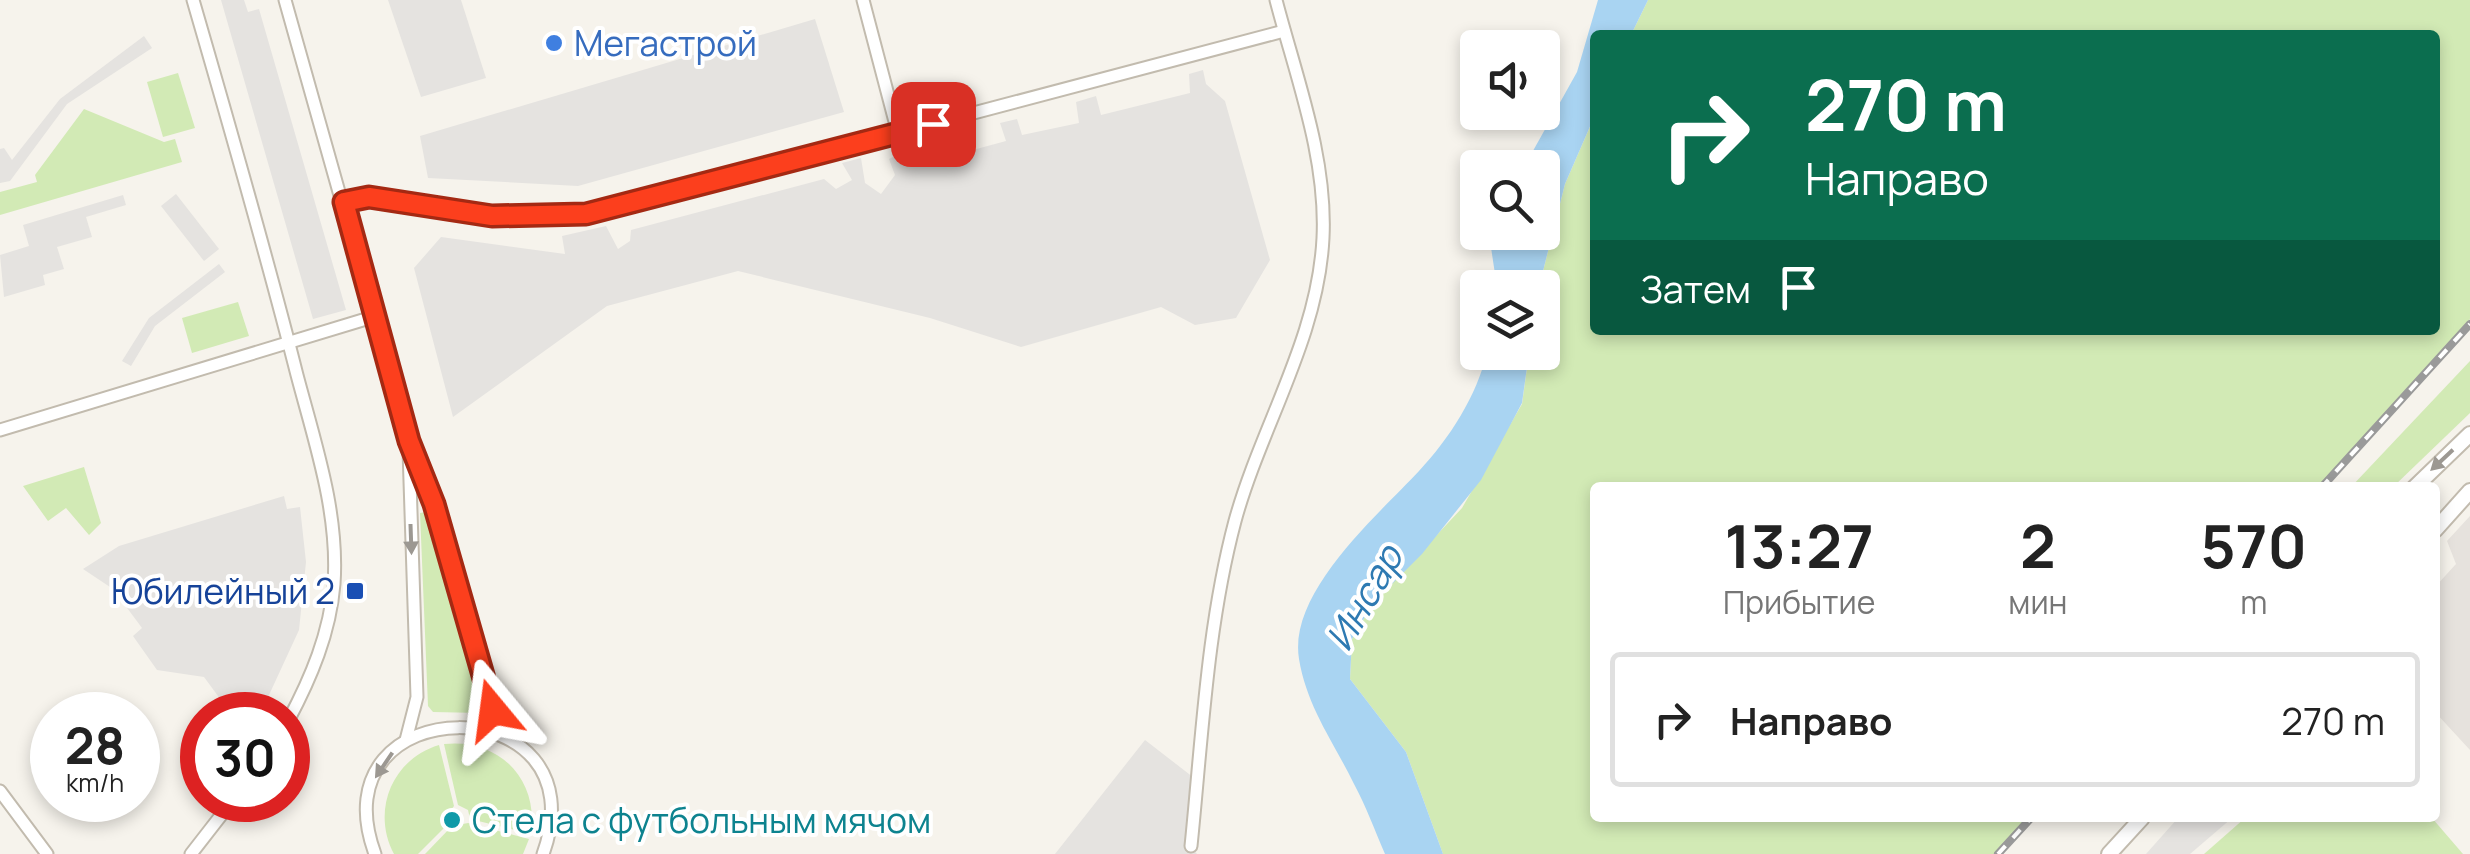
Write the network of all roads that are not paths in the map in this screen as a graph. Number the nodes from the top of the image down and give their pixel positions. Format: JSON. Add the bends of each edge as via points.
{"nodes":[{"id":1,"x":193,"y":0,"type":"edge"},
{"id":2,"x":285,"y":0,"type":"edge"},
{"id":3,"x":863,"y":0,"type":"edge"},
{"id":4,"x":1276,"y":0,"type":"edge"},
{"id":5,"x":1284,"y":31,"type":"junction"},
{"id":6,"x":898,"y":133,"type":"junction"},
{"id":7,"x":344,"y":202,"type":"junction"},
{"id":8,"x":376,"y":316,"type":"junction"},
{"id":9,"x":289,"y":342,"type":"junction"},
{"id":10,"x":1,"y":426,"type":"edge"},
{"id":11,"x":2470,"y":434,"type":"edge"},
{"id":12,"x":409,"y":441,"type":"junction"},
{"id":13,"x":2420,"y":482,"type":"edge"},
{"id":14,"x":2470,"y":490,"type":"edge"},
{"id":15,"x":2440,"y":524,"type":"edge"},
{"id":16,"x":302,"y":692,"type":"edge"},
{"id":17,"x":406,"y":741,"type":"junction"},
{"id":18,"x":512,"y":741,"type":"junction"},
{"id":19,"x":0,"y":791,"type":"edge"},
{"id":20,"x":215,"y":822,"type":"edge"},
{"id":21,"x":2138,"y":822,"type":"edge"},
{"id":22,"x":1190,"y":846,"type":"dead end"},
{"id":23,"x":47,"y":854,"type":"edge"},
{"id":24,"x":190,"y":854,"type":"edge"},
{"id":25,"x":375,"y":854,"type":"edge"},
{"id":26,"x":544,"y":854,"type":"edge"},
{"id":27,"x":2109,"y":854,"type":"edge"}],
"edges":[{"from":1,"to":9,"type":"street"},
{"from":2,"to":7,"type":"street"},
{"from":3,"to":6,"type":"street"},
{"from":4,"to":5,"type":"street"},
{"from":5,"to":6,"type":"street"},
{"from":5,"to":22,"type":"street","via":[[1311,127],[1324,239],[1312,307],[1235,520],[1216,615]]},
{"from":6,"to":7,"type":"street","via":[[586,214],[506,216],[369,197]]},
{"from":7,"to":8,"type":"street"},
{"from":8,"to":9,"type":"street"},
{"from":8,"to":12,"type":"street"},
{"from":9,"to":10,"type":"street"},
{"from":9,"to":16,"type":"street","via":[[334,540],[327,626]]},
{"from":11,"to":13,"type":"street","one_way":true},
{"from":12,"to":17,"type":"street","one_way":true,"via":[[417,697]]},
{"from":12,"to":18,"type":"street","via":[[434,504],[493,710]]},
{"from":14,"to":15,"type":"street"},
{"from":17,"to":18,"type":"street","via":[[435,727],[467,725]]},
{"from":17,"to":25,"type":"street","one_way":true,"via":[[382,765],[368,798]]},
{"from":18,"to":26,"type":"street","via":[[536,766],[550,799]]},
{"from":19,"to":23,"type":"street"},
{"from":20,"to":24,"type":"street"},
{"from":21,"to":27,"type":"street"}]}
